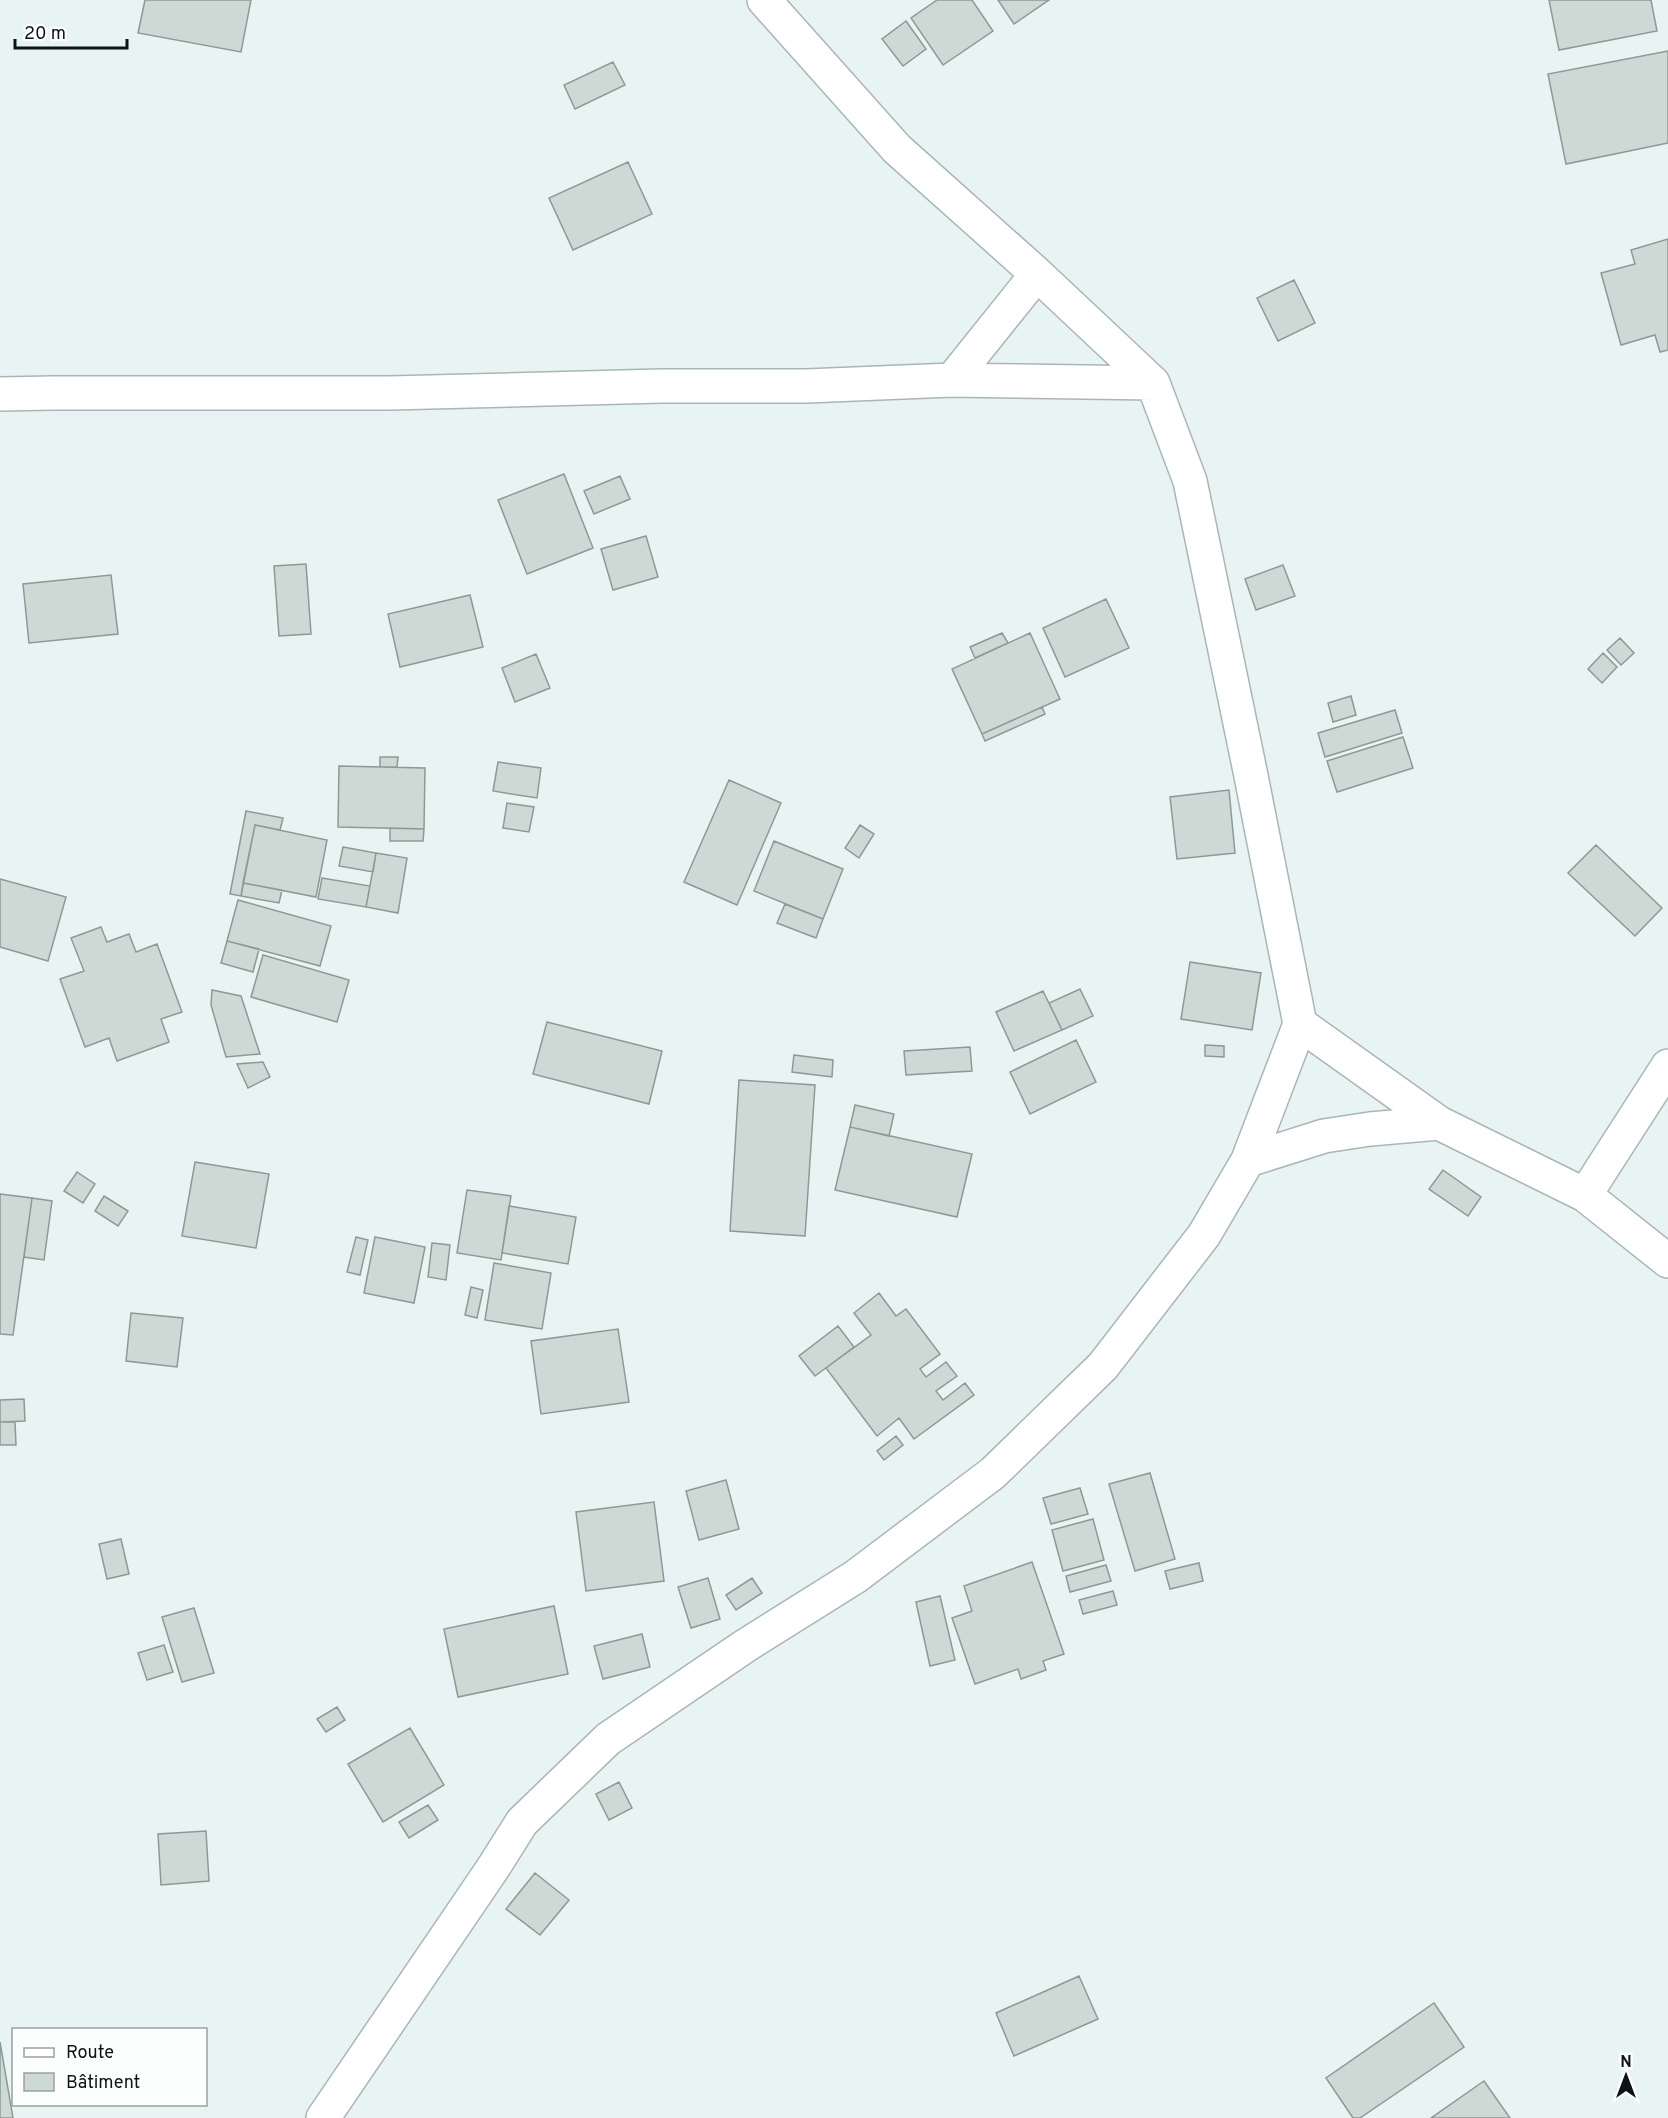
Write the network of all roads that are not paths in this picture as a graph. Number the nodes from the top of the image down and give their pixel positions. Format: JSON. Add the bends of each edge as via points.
{"nodes":[{"id":1,"x":764,"y":0,"type":"edge"},
{"id":2,"x":1037,"y":274,"type":"junction"},
{"id":3,"x":952,"y":380,"type":"junction"},
{"id":4,"x":1153,"y":383,"type":"junction"},
{"id":5,"x":0,"y":394,"type":"edge"},
{"id":6,"x":1300,"y":1024,"type":"junction"},
{"id":7,"x":1668,"y":1066,"type":"edge"},
{"id":8,"x":1439,"y":1123,"type":"junction"},
{"id":9,"x":1248,"y":1160,"type":"junction"},
{"id":10,"x":1585,"y":1195,"type":"junction"},
{"id":11,"x":1668,"y":1261,"type":"edge"},
{"id":12,"x":323,"y":2118,"type":"edge"}],
"edges":[{"from":1,"to":2,"type":"street","via":[[897,148]]},
{"from":2,"to":3,"type":"street"},
{"from":2,"to":4,"type":"street"},
{"from":3,"to":4,"type":"street"},
{"from":3,"to":5,"type":"street","via":[[402,392]]},
{"from":4,"to":6,"type":"street","via":[[1190,481]]},
{"from":6,"to":8,"type":"street"},
{"from":6,"to":9,"type":"street"},
{"from":7,"to":10,"type":"street"},
{"from":8,"to":9,"type":"street","via":[[1324,1136]]},
{"from":8,"to":10,"type":"street"},
{"from":9,"to":12,"type":"street","via":[[1204,1235],[1103,1366],[993,1473],[855,1577],[608,1738],[522,1822]]},
{"from":10,"to":11,"type":"street"}]}
